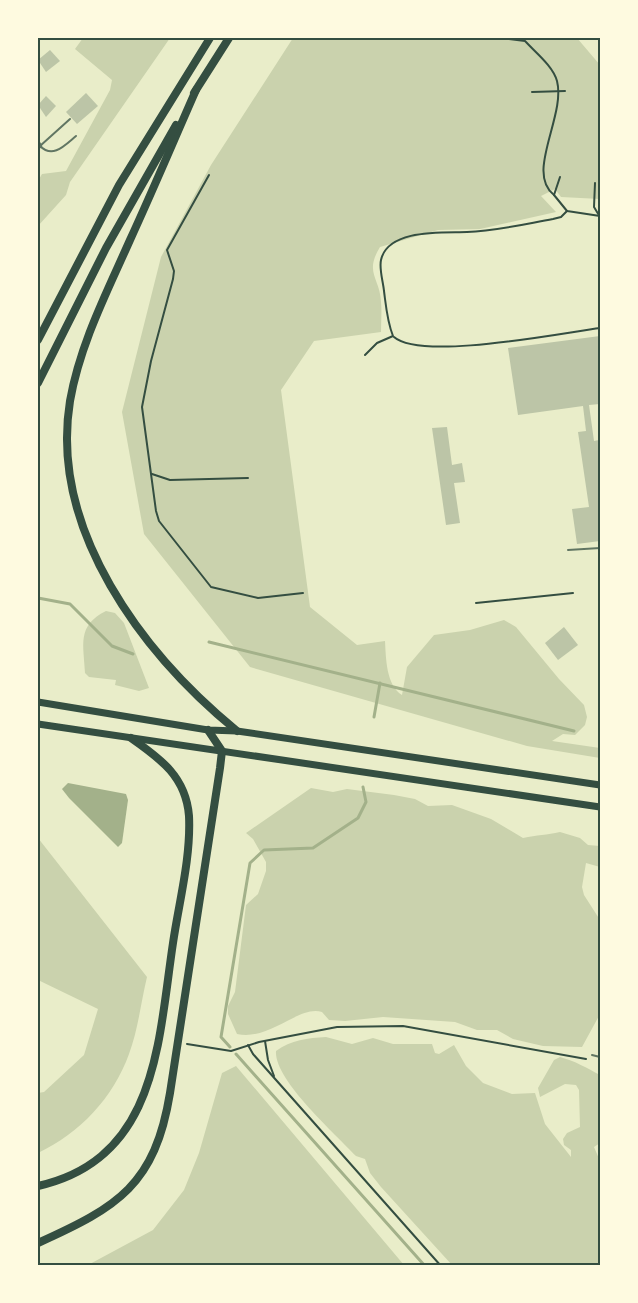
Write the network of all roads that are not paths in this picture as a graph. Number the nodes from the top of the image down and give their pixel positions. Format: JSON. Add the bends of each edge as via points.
{"nodes":[{"id":1,"x":210,"y":38,"type":"edge"},
{"id":2,"x":229,"y":38,"type":"edge"},
{"id":3,"x":196,"y":90,"type":"junction"},
{"id":4,"x":70,"y":119,"type":"dead end"},
{"id":5,"x":76,"y":136,"type":"dead end"},
{"id":6,"x":39,"y":145,"type":"edge"},
{"id":7,"x":38,"y":340,"type":"edge"},
{"id":8,"x":38,"y":383,"type":"edge"},
{"id":9,"x":600,"y":548,"type":"edge"},
{"id":10,"x":568,"y":550,"type":"dead end"},
{"id":11,"x":38,"y":702,"type":"edge"},
{"id":12,"x":38,"y":724,"type":"edge"},
{"id":13,"x":208,"y":730,"type":"junction"},
{"id":14,"x":237,"y":731,"type":"junction"},
{"id":15,"x":131,"y":738,"type":"junction"},
{"id":16,"x":222,"y":751,"type":"junction"},
{"id":17,"x":600,"y":785,"type":"edge"},
{"id":18,"x":600,"y":807,"type":"edge"},
{"id":19,"x":592,"y":1055,"type":"road end"},
{"id":20,"x":600,"y":1057,"type":"edge"},
{"id":21,"x":38,"y":1186,"type":"edge"},
{"id":22,"x":38,"y":1243,"type":"edge"}],
"edges":[{"from":1,"to":7,"type":"highway","via":[[119,185]]},
{"from":2,"to":3,"type":"highway"},
{"from":3,"to":8,"type":"highway","via":[[106,248]]},
{"from":3,"to":14,"type":"highway","via":[[84,349],[70,402],[68,454],[82,524],[114,589],[174,671]]},
{"from":4,"to":6,"type":"lane"},
{"from":5,"to":6,"type":"lane","via":[[57,151],[49,152]]},
{"from":9,"to":10,"type":"lane"},
{"from":11,"to":13,"type":"main road"},
{"from":12,"to":15,"type":"main road"},
{"from":13,"to":14,"type":"main road"},
{"from":13,"to":16,"type":"highway"},
{"from":14,"to":17,"type":"main road"},
{"from":15,"to":16,"type":"main road"},
{"from":15,"to":21,"type":"highway","via":[[176,775],[186,796],[189,816],[154,1064],[139,1109],[116,1142],[83,1168]]},
{"from":16,"to":18,"type":"main road"},
{"from":16,"to":22,"type":"highway","via":[[178,1042],[164,1124],[153,1156],[126,1192],[104,1210]]},
{"from":19,"to":20,"type":"lane"}]}
